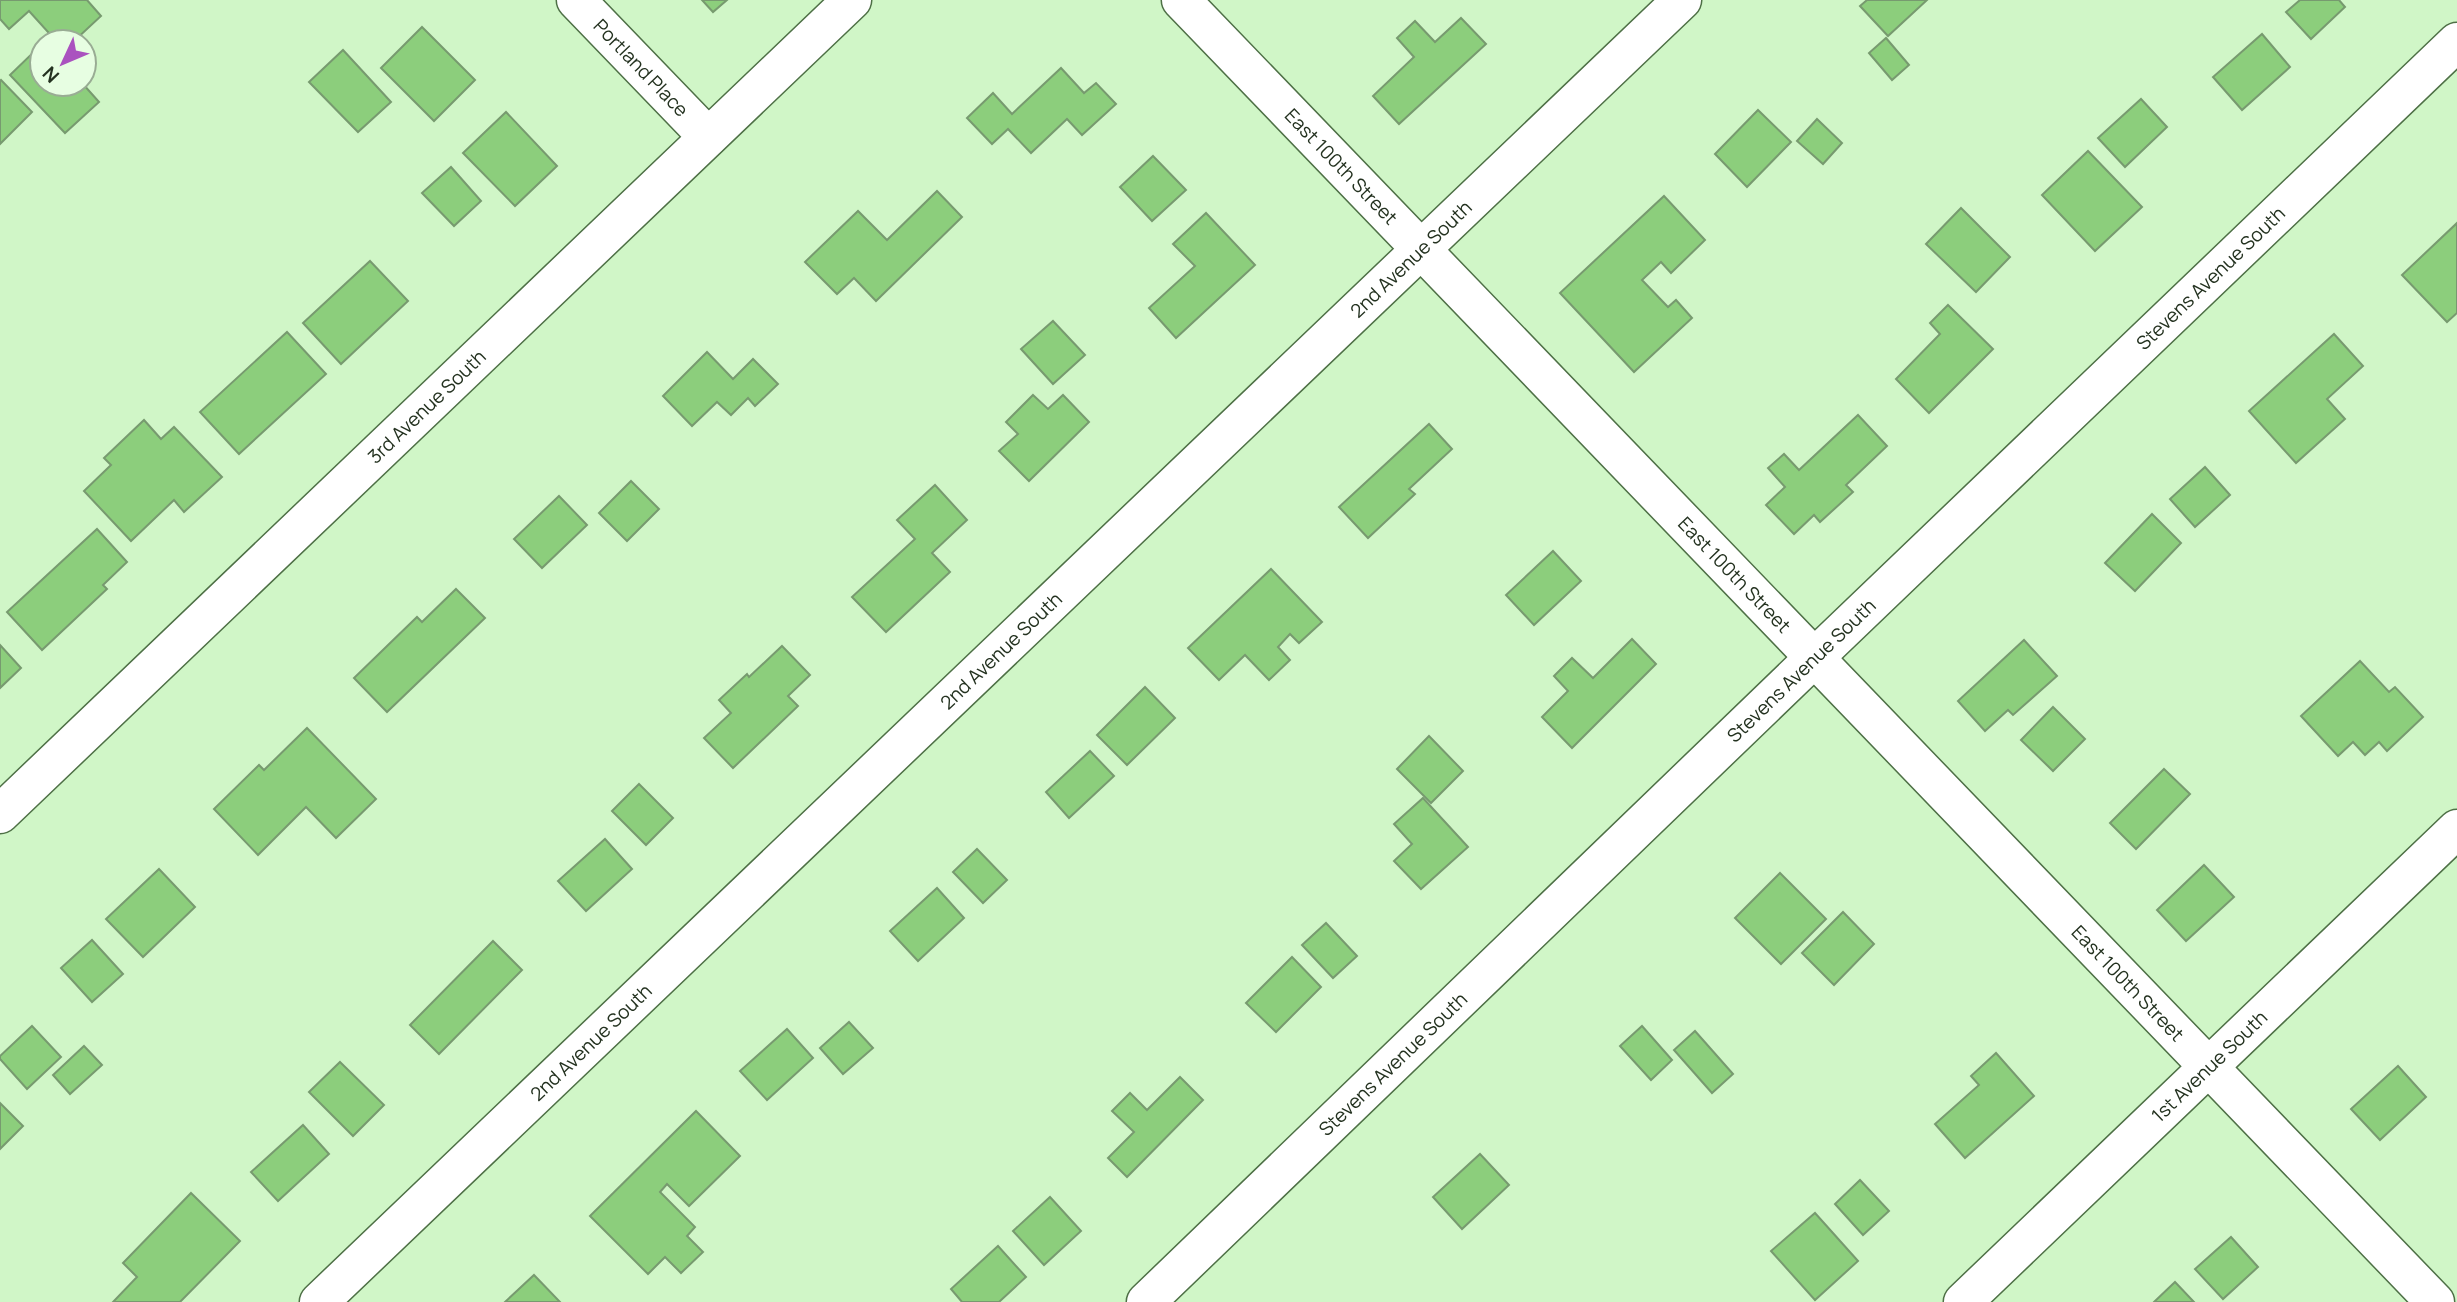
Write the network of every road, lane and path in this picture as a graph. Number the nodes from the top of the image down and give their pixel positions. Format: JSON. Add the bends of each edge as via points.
{"nodes":[{"id":1,"x":576,"y":0,"type":"edge"},
{"id":2,"x":852,"y":0,"type":"edge"},
{"id":3,"x":1181,"y":0,"type":"edge"},
{"id":4,"x":1682,"y":0,"type":"edge"},
{"id":5,"x":2457,"y":42,"type":"edge"},
{"id":6,"x":708,"y":137,"type":"junction"},
{"id":7,"x":1421,"y":249,"type":"junction"},
{"id":8,"x":1814,"y":658,"type":"junction"},
{"id":9,"x":0,"y":814,"type":"edge"},
{"id":10,"x":2457,"y":829,"type":"edge"},
{"id":11,"x":2208,"y":1067,"type":"junction"},
{"id":12,"x":319,"y":1302,"type":"edge"},
{"id":13,"x":1146,"y":1302,"type":"edge"},
{"id":14,"x":1963,"y":1302,"type":"edge"},
{"id":15,"x":2435,"y":1302,"type":"edge"}],
"edges":[{"from":1,"to":6,"type":"street","name":"Portland Place"},
{"from":2,"to":6,"type":"street","name":"3rd Avenue South"},
{"from":3,"to":7,"type":"street","name":"East 100th Street"},
{"from":4,"to":7,"type":"street","name":"2nd Avenue South"},
{"from":5,"to":8,"type":"street","name":"Stevens Avenue South"},
{"from":6,"to":9,"type":"street","name":"3rd Avenue South"},
{"from":7,"to":8,"type":"street","name":"East 100th Street"},
{"from":7,"to":12,"type":"street","name":"2nd Avenue South"},
{"from":8,"to":11,"type":"street","name":"East 100th Street"},
{"from":8,"to":13,"type":"street","name":"Stevens Avenue South"},
{"from":10,"to":11,"type":"street","name":"1st Avenue South"},
{"from":11,"to":14,"type":"street","name":"1st Avenue South"},
{"from":11,"to":15,"type":"street","name":"East 100th Street"}]}
